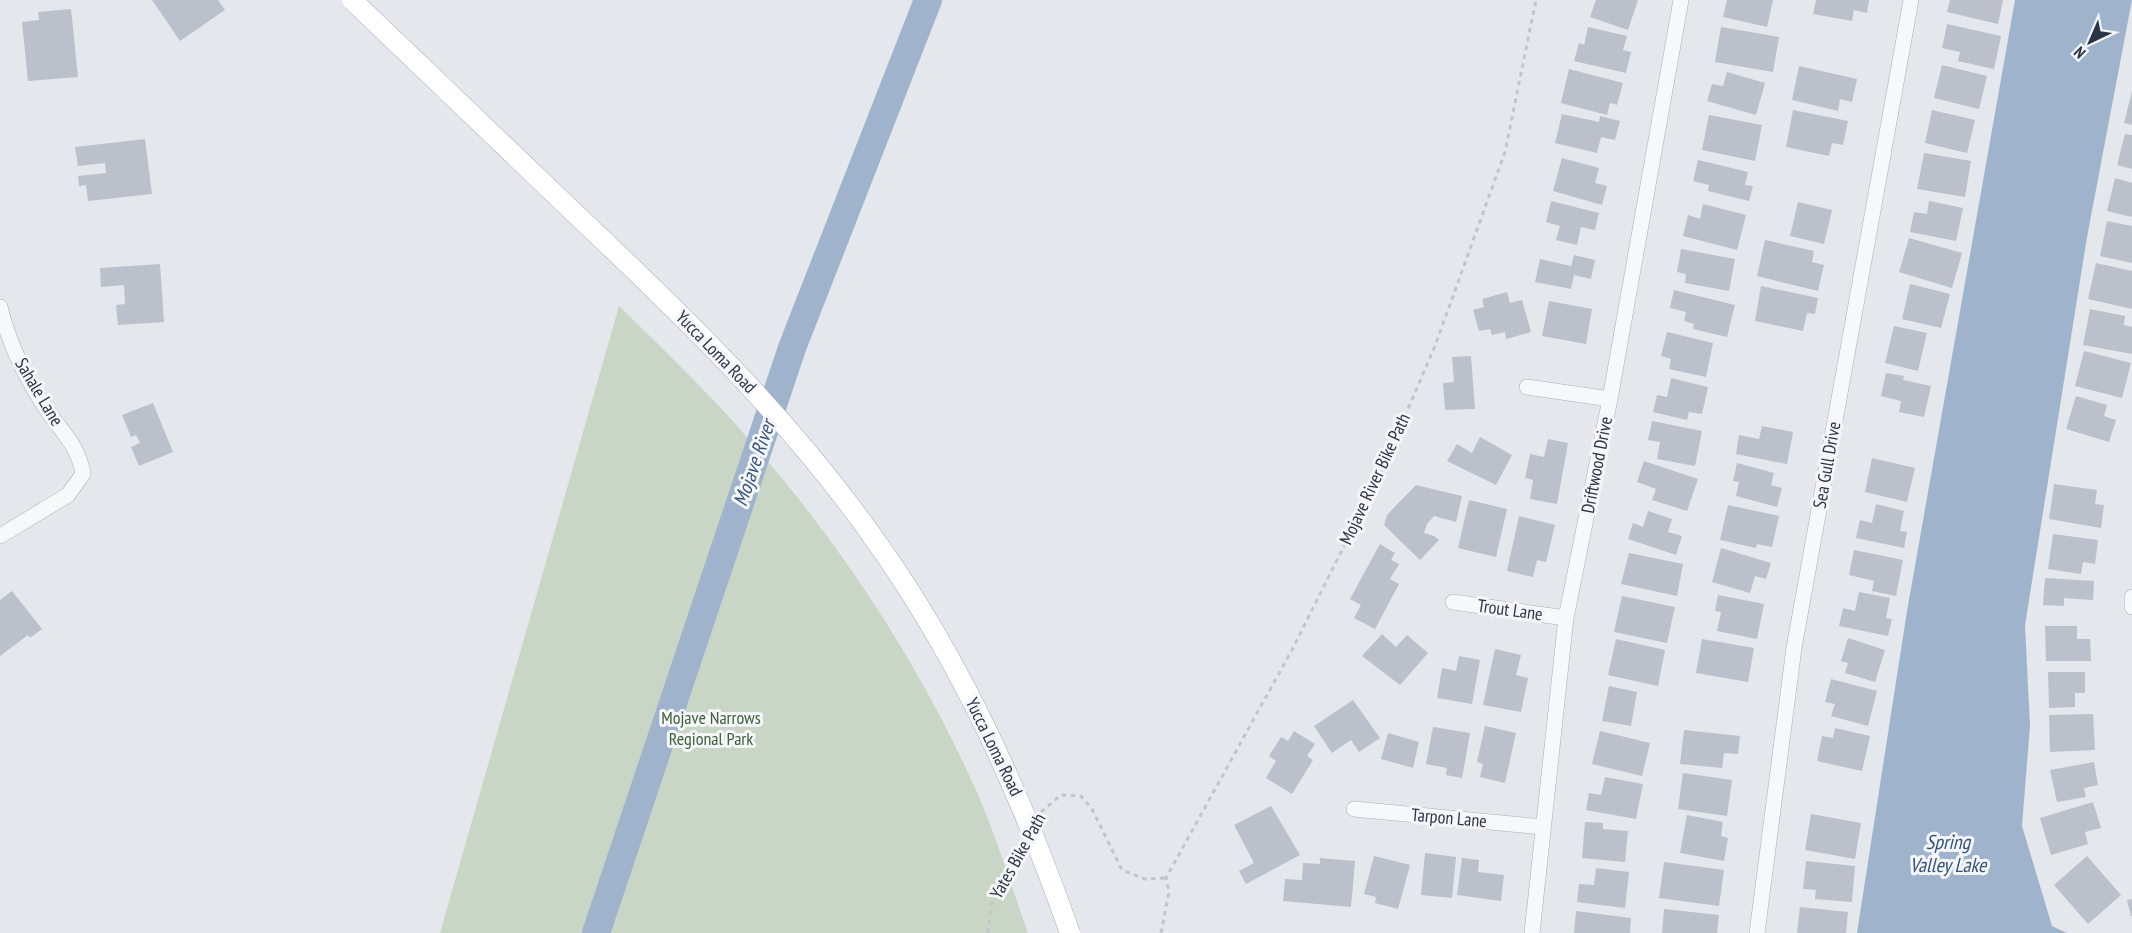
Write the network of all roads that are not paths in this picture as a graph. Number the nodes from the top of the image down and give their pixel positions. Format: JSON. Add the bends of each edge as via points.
{"nodes":[{"id":1,"x":352,"y":0,"type":"edge"},
{"id":2,"x":1681,"y":0,"type":"edge"},
{"id":3,"x":1911,"y":0,"type":"edge"},
{"id":4,"x":0,"y":307,"type":"edge"},
{"id":5,"x":1527,"y":387,"type":"dead end"},
{"id":6,"x":1610,"y":399,"type":"junction"},
{"id":7,"x":0,"y":536,"type":"edge"},
{"id":8,"x":2132,"y":597,"type":"edge"},
{"id":9,"x":1454,"y":602,"type":"dead end"},
{"id":10,"x":2132,"y":607,"type":"edge"},
{"id":11,"x":1566,"y":618,"type":"junction"},
{"id":12,"x":1354,"y":809,"type":"dead end"},
{"id":13,"x":1543,"y":827,"type":"junction"},
{"id":14,"x":1070,"y":933,"type":"edge"},
{"id":15,"x":1532,"y":933,"type":"edge"},
{"id":16,"x":1756,"y":933,"type":"edge"}],
"edges":[{"from":1,"to":14,"type":"main road","name":"Yucca Loma Road","bridge":true,"via":[[690,324],[791,431],[844,498],[909,592],[994,743]]},
{"from":2,"to":6,"type":"street","name":"Driftwood Drive"},
{"from":3,"to":16,"type":"street","name":"Sea Gull Drive","via":[[1794,648]]},
{"from":4,"to":7,"type":"street","name":"Sahale Lane","via":[[20,362],[45,408],[81,456],[83,474],[68,495]]},
{"from":5,"to":6,"type":"street"},
{"from":6,"to":11,"type":"street","name":"Driftwood Drive"},
{"from":8,"to":10,"type":"street"},
{"from":9,"to":11,"type":"street","name":"Trout Lane"},
{"from":11,"to":13,"type":"street","name":"Driftwood Drive"},
{"from":12,"to":13,"type":"street","name":"Tarpon Lane"},
{"from":13,"to":15,"type":"street","name":"Driftwood Drive"}]}
